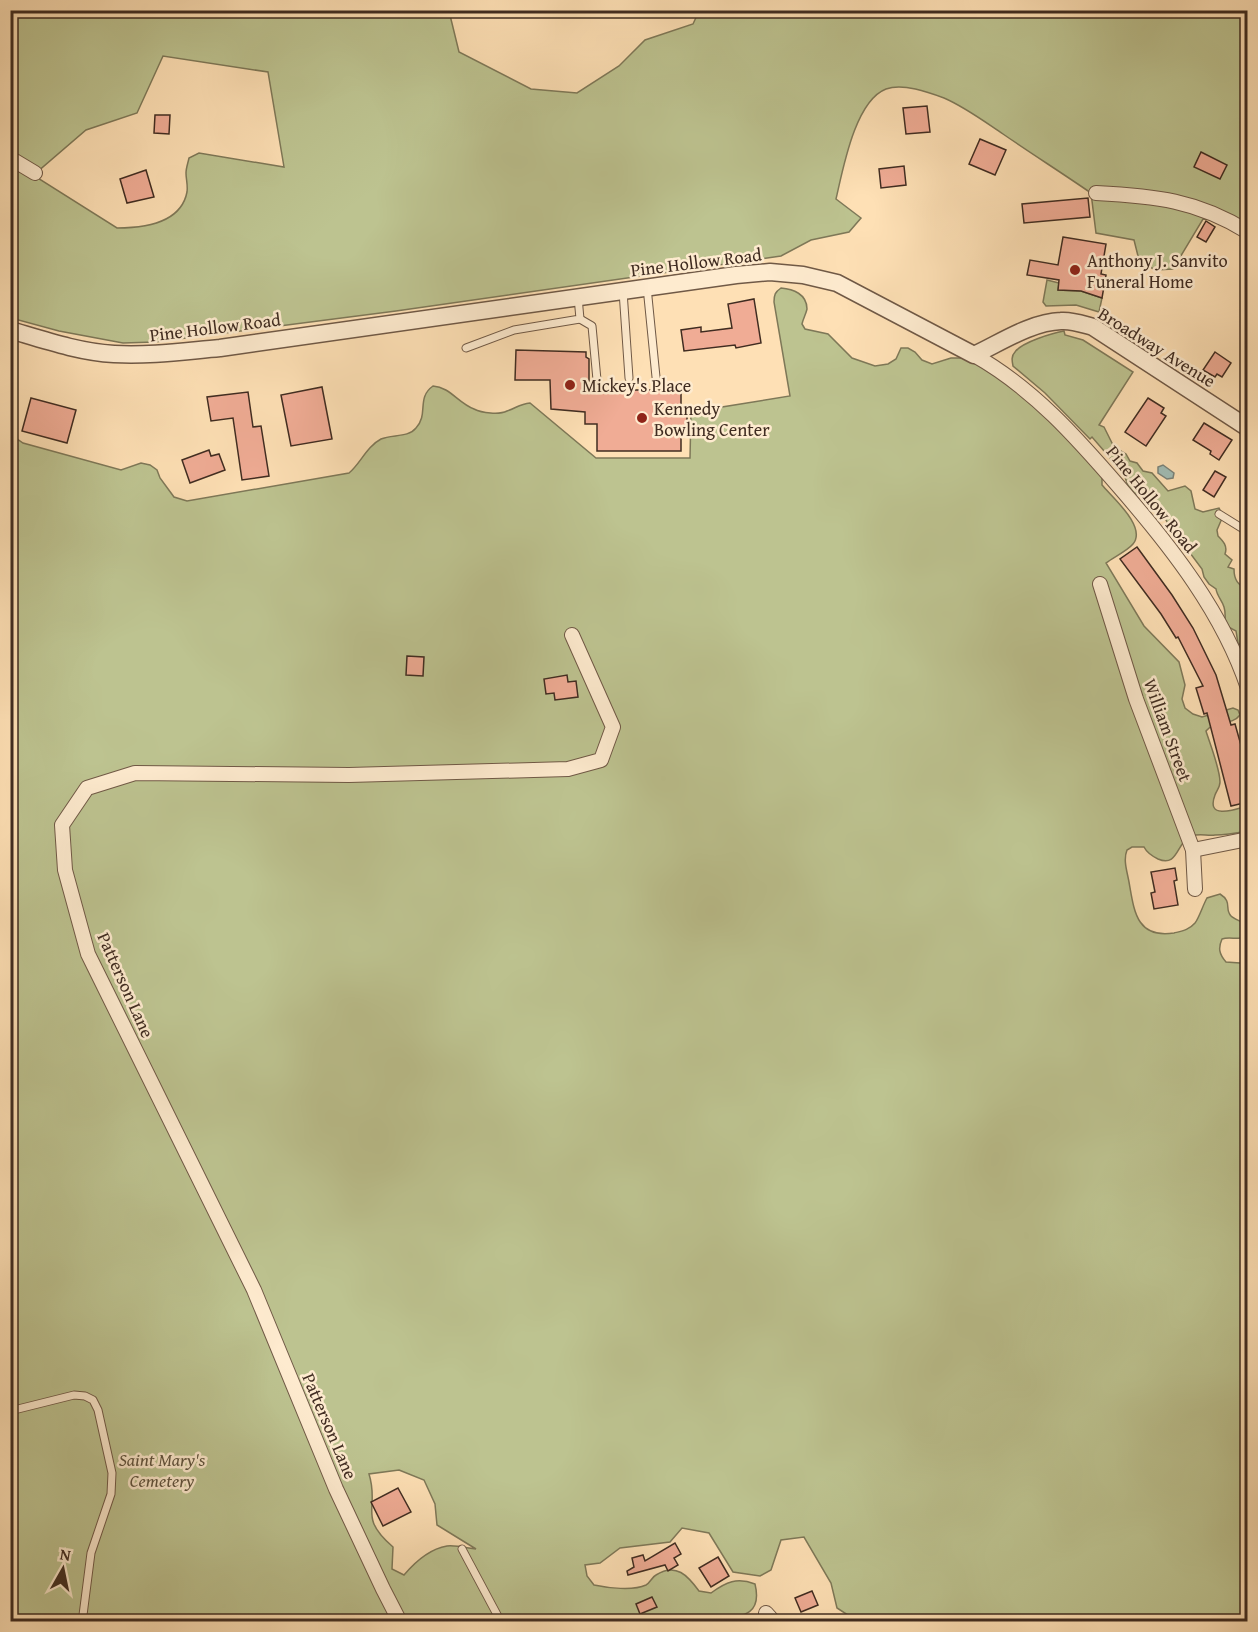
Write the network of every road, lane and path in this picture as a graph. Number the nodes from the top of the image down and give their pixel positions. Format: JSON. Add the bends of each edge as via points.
{"nodes":[{"id":1,"x":10,"y":158,"type":"edge"},
{"id":2,"x":35,"y":173,"type":"dead end"},
{"id":3,"x":1096,"y":193,"type":"dead end"},
{"id":4,"x":1248,"y":232,"type":"edge"},
{"id":5,"x":647,"y":287,"type":"junction"},
{"id":6,"x":623,"y":291,"type":"junction"},
{"id":7,"x":578,"y":297,"type":"junction"},
{"id":8,"x":580,"y":319,"type":"junction"},
{"id":9,"x":10,"y":330,"type":"edge"},
{"id":10,"x":466,"y":348,"type":"dead end"},
{"id":11,"x":974,"y":355,"type":"junction"},
{"id":12,"x":656,"y":377,"type":"dead end"},
{"id":13,"x":629,"y":378,"type":"dead end"},
{"id":14,"x":597,"y":380,"type":"dead end"},
{"id":15,"x":1248,"y":428,"type":"edge"},
{"id":16,"x":1219,"y":514,"type":"dead end"},
{"id":17,"x":1248,"y":532,"type":"edge"},
{"id":18,"x":1100,"y":584,"type":"dead end"},
{"id":19,"x":572,"y":635,"type":"dead end"},
{"id":20,"x":1248,"y":688,"type":"edge"},
{"id":21,"x":1248,"y":839,"type":"edge"},
{"id":22,"x":1193,"y":850,"type":"junction"},
{"id":23,"x":1195,"y":889,"type":"dead end"},
{"id":24,"x":10,"y":1410,"type":"edge"},
{"id":25,"x":462,"y":1549,"type":"dead end"},
{"id":26,"x":86,"y":1622,"type":"edge"},
{"id":27,"x":400,"y":1622,"type":"edge"},
{"id":28,"x":501,"y":1622,"type":"edge"}],
"edges":[{"from":1,"to":2,"type":"street"},
{"from":3,"to":4,"type":"street","via":[[1186,204],[1225,218]]},
{"from":5,"to":6,"type":"street","name":"Pine Hollow Road"},
{"from":5,"to":11,"type":"street","name":"Pine Hollow Road","via":[[770,272],[803,275],[837,283]]},
{"from":5,"to":12,"type":"lane"},
{"from":6,"to":7,"type":"street","name":"Pine Hollow Road"},
{"from":6,"to":13,"type":"lane"},
{"from":7,"to":8,"type":"lane"},
{"from":7,"to":9,"type":"street","name":"Pine Hollow Road","via":[[150,355],[68,347]]},
{"from":8,"to":10,"type":"lane","via":[[514,330]]},
{"from":8,"to":14,"type":"lane","via":[[592,326]]},
{"from":11,"to":15,"type":"street","name":"Broadway Avenue","via":[[1047,323],[1078,323],[1109,336]]},
{"from":11,"to":20,"type":"street","name":"Pine Hollow Road","via":[[1010,376],[1039,400],[1154,528],[1228,639]]},
{"from":16,"to":17,"type":"lane"},
{"from":18,"to":22,"type":"street","name":"William Street","via":[[1136,699]]},
{"from":19,"to":27,"type":"street","name":"Patterson Lane","via":[[613,727],[601,760],[568,770],[349,775],[135,773],[87,788],[62,825],[65,870],[88,954],[254,1290],[336,1489]]},
{"from":21,"to":22,"type":"street"},
{"from":22,"to":23,"type":"street","name":"William Street"},
{"from":24,"to":26,"type":"lane","via":[[79,1395],[93,1400],[98,1410],[112,1473],[111,1494],[91,1553],[83,1615]]},
{"from":25,"to":28,"type":"lane"}]}
